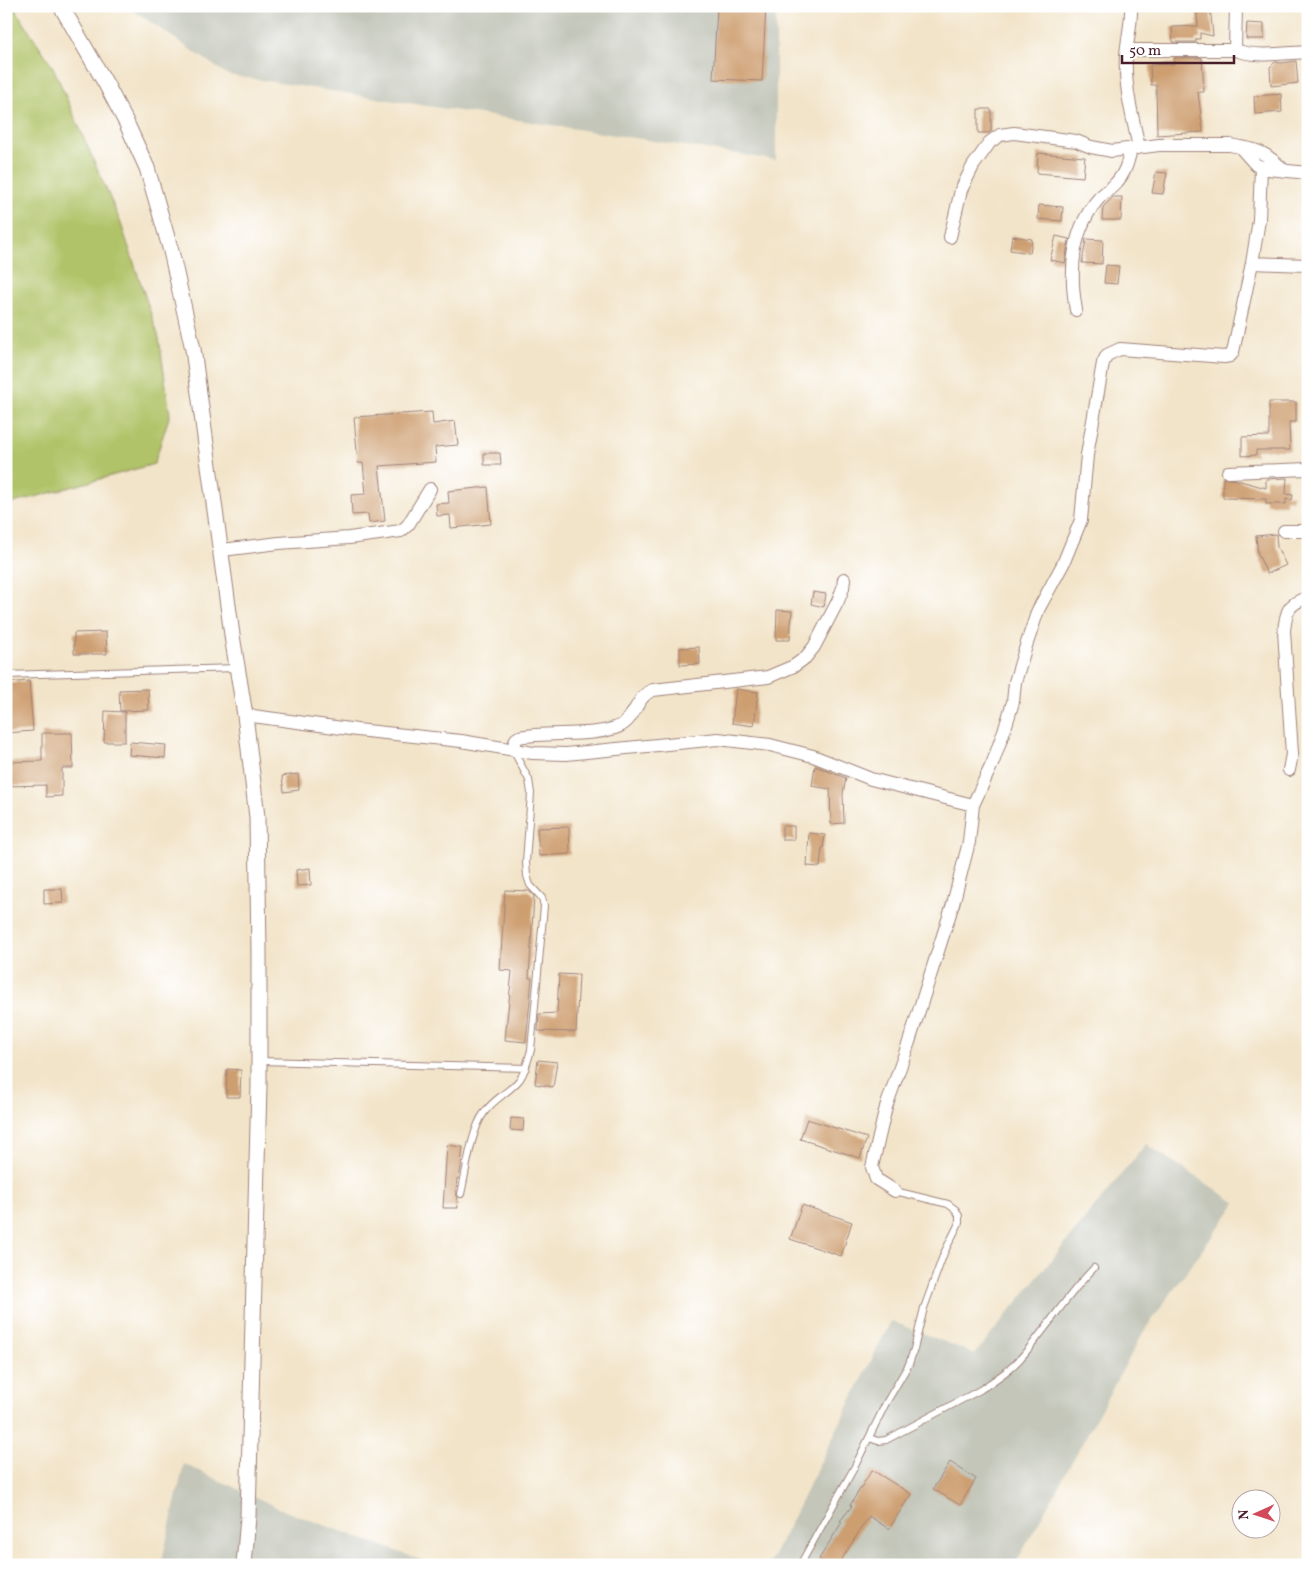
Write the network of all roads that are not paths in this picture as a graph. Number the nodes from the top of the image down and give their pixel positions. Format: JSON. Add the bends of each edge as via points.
{"nodes":[{"id":1,"x":61,"y":6,"type":"edge"},
{"id":2,"x":1132,"y":6,"type":"edge"},
{"id":3,"x":1236,"y":6,"type":"edge"},
{"id":4,"x":1127,"y":50,"type":"junction"},
{"id":5,"x":1235,"y":50,"type":"junction"},
{"id":6,"x":1308,"y":52,"type":"edge"},
{"id":7,"x":1240,"y":146,"type":"junction"},
{"id":8,"x":1135,"y":149,"type":"junction"},
{"id":9,"x":1261,"y":167,"type":"junction"},
{"id":10,"x":1285,"y":171,"type":"junction"},
{"id":11,"x":1308,"y":173,"type":"edge"},
{"id":12,"x":950,"y":237,"type":"dead end"},
{"id":13,"x":1252,"y":263,"type":"junction"},
{"id":14,"x":1308,"y":265,"type":"edge"},
{"id":15,"x":1076,"y":310,"type":"dead end"},
{"id":16,"x":1308,"y":469,"type":"edge"},
{"id":17,"x":1228,"y":472,"type":"dead end"},
{"id":18,"x":430,"y":489,"type":"dead end"},
{"id":19,"x":1284,"y":531,"type":"dead end"},
{"id":20,"x":1308,"y":531,"type":"edge"},
{"id":21,"x":222,"y":550,"type":"junction"},
{"id":22,"x":844,"y":579,"type":"dead end"},
{"id":23,"x":1308,"y":598,"type":"edge"},
{"id":24,"x":238,"y":668,"type":"junction"},
{"id":25,"x":6,"y":675,"type":"edge"},
{"id":26,"x":246,"y":715,"type":"junction"},
{"id":27,"x":513,"y":749,"type":"junction"},
{"id":28,"x":1289,"y":770,"type":"dead end"},
{"id":29,"x":973,"y":805,"type":"junction"},
{"id":30,"x":259,"y":1060,"type":"junction"},
{"id":31,"x":526,"y":1068,"type":"junction"},
{"id":32,"x":895,"y":1191,"type":"joint"},
{"id":33,"x":461,"y":1194,"type":"dead end"},
{"id":34,"x":1094,"y":1268,"type":"dead end"},
{"id":35,"x":869,"y":1438,"type":"junction"},
{"id":36,"x":244,"y":1565,"type":"edge"},
{"id":37,"x":800,"y":1565,"type":"edge"}],
"edges":[{"from":1,"to":21,"type":"street","via":[[126,122],[147,168],[159,207],[193,349]]},
{"from":2,"to":4,"type":"street"},
{"from":3,"to":5,"type":"street"},
{"from":4,"to":5,"type":"street"},
{"from":4,"to":8,"type":"street","via":[[1127,91]]},
{"from":5,"to":6,"type":"street","via":[[1278,54]]},
{"from":7,"to":8,"type":"street"},
{"from":7,"to":9,"type":"street"},
{"from":7,"to":10,"type":"street","via":[[1269,156]]},
{"from":8,"to":12,"type":"street","via":[[1101,149],[1014,133],[1000,135],[990,142],[961,190]]},
{"from":8,"to":15,"type":"street","via":[[1124,173],[1100,197],[1075,244],[1072,267]]},
{"from":9,"to":10,"type":"street"},
{"from":9,"to":13,"type":"street","via":[[1259,220]]},
{"from":10,"to":11,"type":"street"},
{"from":13,"to":14,"type":"street"},
{"from":13,"to":29,"type":"street","via":[[1230,356],[1120,349],[1107,355],[1092,422],[1081,520],[1064,564],[1038,610],[1006,725]]},
{"from":16,"to":17,"type":"street"},
{"from":18,"to":21,"type":"street","via":[[401,531]]},
{"from":19,"to":20,"type":"street"},
{"from":21,"to":24,"type":"street"},
{"from":22,"to":27,"type":"street","via":[[838,602],[814,647],[794,666],[768,677],[646,692],[631,715],[618,726],[600,731],[519,737]]},
{"from":23,"to":28,"type":"street","via":[[1292,605],[1286,615],[1284,631],[1292,754]]},
{"from":24,"to":25,"type":"lane"},
{"from":24,"to":26,"type":"street"},
{"from":26,"to":27,"type":"street"},
{"from":26,"to":30,"type":"street","via":[[256,817]]},
{"from":27,"to":29,"type":"street","via":[[566,754],[718,739],[770,745],[813,756],[872,779]]},
{"from":27,"to":31,"type":"lane","via":[[530,786],[527,876],[544,906],[531,1050]]},
{"from":29,"to":32,"type":"street","via":[[969,842],[953,904],[886,1108],[872,1167],[876,1179]]},
{"from":30,"to":31,"type":"lane"},
{"from":30,"to":36,"type":"street","via":[[248,1518]]},
{"from":31,"to":33,"type":"lane","via":[[520,1080],[483,1114],[476,1130]]},
{"from":32,"to":35,"type":"lane","via":[[948,1204],[956,1210],[959,1223],[924,1308],[909,1364]]},
{"from":34,"to":35,"type":"lane","via":[[1077,1284],[1018,1361],[994,1381],[886,1440]]},
{"from":35,"to":37,"type":"lane"}]}
